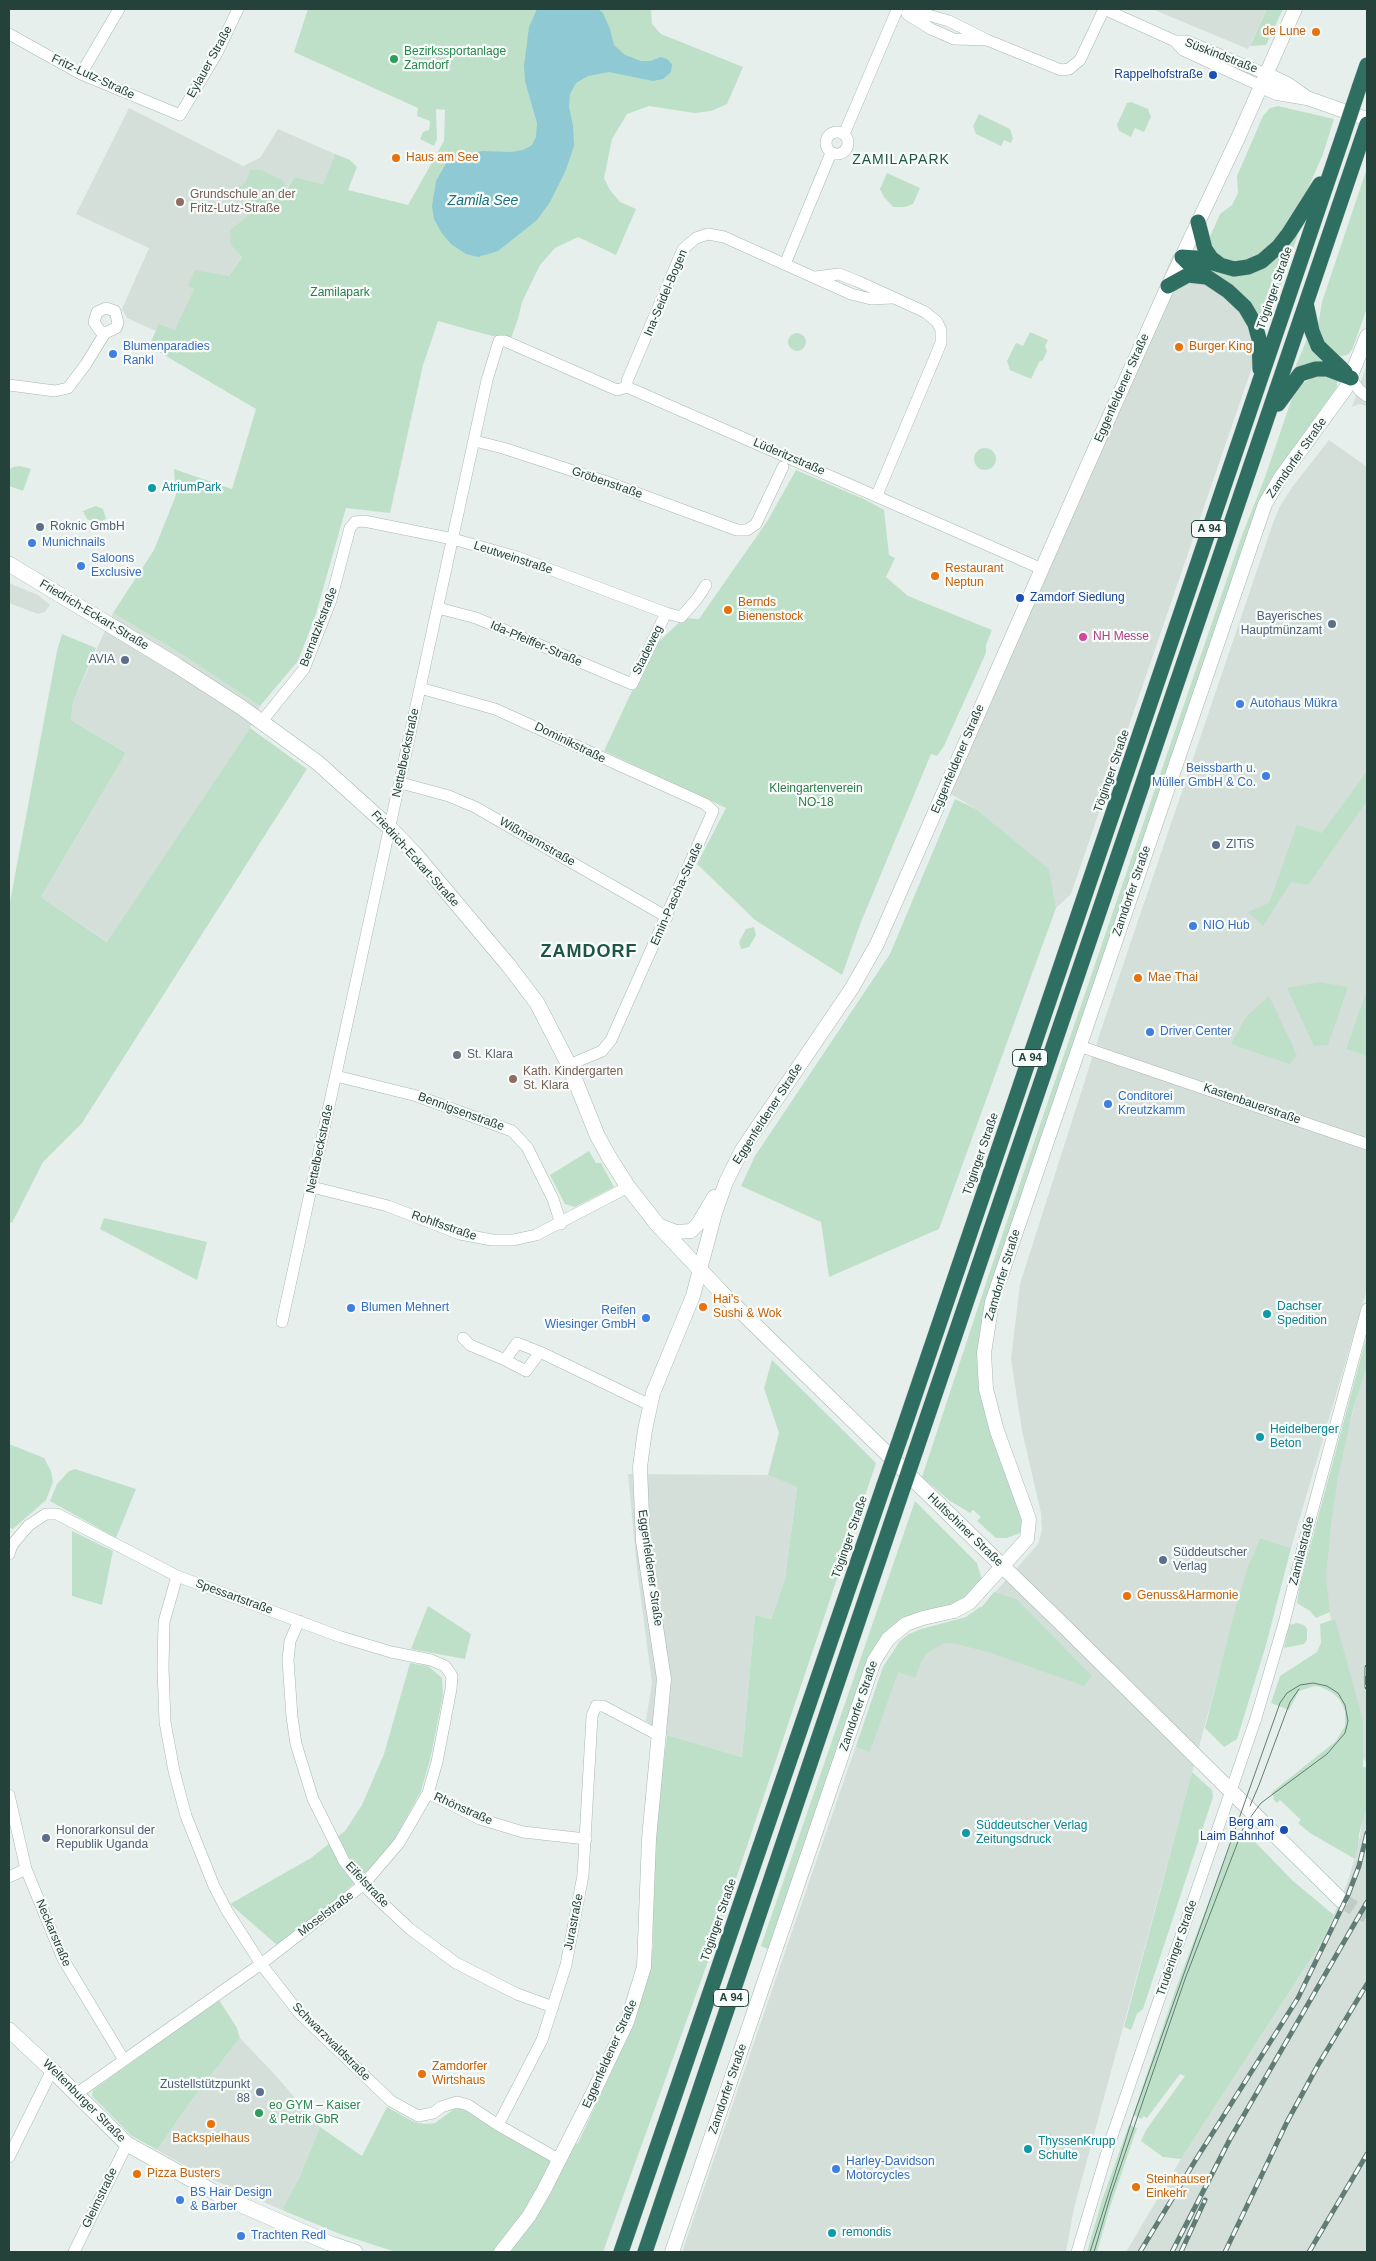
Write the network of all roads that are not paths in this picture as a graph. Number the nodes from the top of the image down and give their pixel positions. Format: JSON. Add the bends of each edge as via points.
{"nodes":[{"id":1,"x":119,"y":9,"type":"edge"},
{"id":2,"x":238,"y":9,"type":"edge"},
{"id":3,"x":1104,"y":9,"type":"edge"},
{"id":4,"x":1295,"y":9,"type":"edge"},
{"id":5,"x":899,"y":11,"type":"edge"},
{"id":6,"x":9,"y":34,"type":"edge"},
{"id":7,"x":1367,"y":64,"type":"edge"},
{"id":8,"x":81,"y":74,"type":"junction"},
{"id":9,"x":1264,"y":80,"type":"junction"},
{"id":10,"x":180,"y":115,"type":"joint"},
{"id":11,"x":1367,"y":120,"type":"edge"},
{"id":12,"x":1367,"y":124,"type":"edge"},
{"id":13,"x":1334,"y":159,"type":"junction"},
{"id":14,"x":1198,"y":222,"type":"junction"},
{"id":15,"x":1182,"y":257,"type":"junction"},
{"id":16,"x":785,"y":264,"type":"junction"},
{"id":17,"x":1222,"y":267,"type":"junction"},
{"id":18,"x":1209,"y":278,"type":"junction"},
{"id":19,"x":1168,"y":286,"type":"junction"},
{"id":20,"x":1306,"y":303,"type":"junction"},
{"id":21,"x":105,"y":332,"type":"dead end"},
{"id":22,"x":1367,"y":336,"type":"edge"},
{"id":23,"x":536,"y":355,"type":"joint"},
{"id":24,"x":1261,"y":378,"type":"junction"},
{"id":25,"x":1351,"y":378,"type":"junction"},
{"id":26,"x":9,"y":385,"type":"edge"},
{"id":27,"x":627,"y":387,"type":"junction"},
{"id":28,"x":1367,"y":396,"type":"edge"},
{"id":29,"x":1264,"y":425,"type":"junction"},
{"id":30,"x":475,"y":441,"type":"junction"},
{"id":31,"x":783,"y":466,"type":"dead end"},
{"id":32,"x":877,"y":495,"type":"junction"},
{"id":33,"x":355,"y":522,"type":"joint"},
{"id":34,"x":453,"y":539,"type":"junction"},
{"id":35,"x":9,"y":564,"type":"edge"},
{"id":36,"x":1042,"y":569,"type":"junction"},
{"id":37,"x":706,"y":585,"type":"dead end"},
{"id":38,"x":438,"y":608,"type":"junction"},
{"id":39,"x":666,"y":613,"type":"junction"},
{"id":40,"x":632,"y":684,"type":"joint"},
{"id":41,"x":420,"y":688,"type":"junction"},
{"id":42,"x":262,"y":721,"type":"junction"},
{"id":43,"x":400,"y":783,"type":"junction"},
{"id":44,"x":713,"y":811,"type":"joint"},
{"id":45,"x":390,"y":828,"type":"junction"},
{"id":46,"x":667,"y":917,"type":"junction"},
{"id":47,"x":1079,"y":1046,"type":"junction"},
{"id":48,"x":569,"y":1065,"type":"junction"},
{"id":49,"x":336,"y":1076,"type":"junction"},
{"id":50,"x":1367,"y":1144,"type":"edge"},
{"id":51,"x":729,"y":1174,"type":"junction"},
{"id":52,"x":312,"y":1187,"type":"junction"},
{"id":53,"x":628,"y":1187,"type":"junction"},
{"id":54,"x":561,"y":1224,"type":"junction"},
{"id":55,"x":657,"y":1224,"type":"junction"},
{"id":56,"x":699,"y":1270,"type":"junction"},
{"id":57,"x":1367,"y":1309,"type":"edge"},
{"id":58,"x":282,"y":1322,"type":"dead end"},
{"id":59,"x":463,"y":1338,"type":"dead end"},
{"id":60,"x":540,"y":1352,"type":"junction"},
{"id":61,"x":504,"y":1360,"type":"junction"},
{"id":62,"x":650,"y":1405,"type":"junction"},
{"id":63,"x":9,"y":1554,"type":"edge"},
{"id":64,"x":1003,"y":1567,"type":"junction"},
{"id":65,"x":177,"y":1576,"type":"junction"},
{"id":66,"x":299,"y":1621,"type":"junction"},
{"id":67,"x":431,"y":1660,"type":"joint"},
{"id":68,"x":660,"y":1736,"type":"junction"},
{"id":69,"x":1230,"y":1792,"type":"junction"},
{"id":70,"x":428,"y":1793,"type":"junction"},
{"id":71,"x":9,"y":1795,"type":"edge"},
{"id":72,"x":586,"y":1839,"type":"junction"},
{"id":73,"x":26,"y":1869,"type":"junction"},
{"id":74,"x":9,"y":1877,"type":"edge"},
{"id":75,"x":363,"y":1885,"type":"junction"},
{"id":76,"x":1341,"y":1900,"type":"tunnel mouth"},
{"id":77,"x":261,"y":1964,"type":"junction"},
{"id":78,"x":553,"y":2007,"type":"junction"},
{"id":79,"x":9,"y":2030,"type":"edge"},
{"id":80,"x":124,"y":2060,"type":"junction"},
{"id":81,"x":52,"y":2070,"type":"junction"},
{"id":82,"x":76,"y":2094,"type":"junction"},
{"id":83,"x":498,"y":2125,"type":"junction"},
{"id":84,"x":127,"y":2144,"type":"junction"},
{"id":85,"x":9,"y":2158,"type":"edge"},
{"id":86,"x":560,"y":2160,"type":"junction"},
{"id":87,"x":327,"y":2248,"type":"edge"},
{"id":88,"x":74,"y":2252,"type":"edge"},
{"id":89,"x":355,"y":2252,"type":"edge"},
{"id":90,"x":501,"y":2252,"type":"edge"},
{"id":91,"x":621,"y":2252,"type":"edge"},
{"id":92,"x":645,"y":2252,"type":"edge"},
{"id":93,"x":672,"y":2252,"type":"edge"},
{"id":94,"x":1077,"y":2252,"type":"edge"}],
"edges":[{"from":1,"to":8,"type":"street"},
{"from":2,"to":10,"type":"street","name":"Eylauer Straße","via":[[217,53]]},
{"from":3,"to":5,"type":"street","via":[[1080,60],[1069,69],[1055,68],[949,21]]},
{"from":3,"to":9,"type":"street","name":"Süskindstraße","via":[[1174,40],[1183,50]]},
{"from":4,"to":9,"type":"street"},
{"from":5,"to":16,"type":"street","via":[[844,134],[847,148],[838,155],[831,153]]},
{"from":6,"to":8,"type":"street","name":"Fritz-Lutz-Straße"},
{"from":7,"to":13,"type":"highway","name":"Töginger Straße","number":"A 94","bridge":true},
{"from":8,"to":10,"type":"street","name":"Fritz-Lutz-Straße"},
{"from":9,"to":11,"type":"street","via":[[1277,93],[1307,98]]},
{"from":9,"to":14,"type":"street","name":"Eggenfeldener Straße"},
{"from":12,"to":20,"type":"highway","number":"A 94"},
{"from":13,"to":17,"type":"highway","via":[[1279,246],[1262,261],[1248,267]]},
{"from":13,"to":24,"type":"highway","name":"Töginger Straße","number":"A 94"},
{"from":14,"to":15,"type":"street","name":"Eggenfeldener Straße"},
{"from":14,"to":17,"type":"highway","via":[[1204,249]]},
{"from":15,"to":17,"type":"highway"},
{"from":15,"to":18,"type":"highway"},
{"from":15,"to":19,"type":"street","name":"Eggenfeldener Straße"},
{"from":16,"to":27,"type":"street","name":"Ina-Seidel-Bogen","via":[[716,235],[691,240]]},
{"from":16,"to":32,"type":"street","name":"Ina-Seidel-Bogen","via":[[815,277],[842,275],[881,291],[931,316],[941,330],[942,338]]},
{"from":18,"to":19,"type":"highway","via":[[1188,275]]},
{"from":18,"to":24,"type":"highway","via":[[1245,307],[1255,324]]},
{"from":19,"to":36,"type":"street","name":"Eggenfeldener Straße"},
{"from":20,"to":25,"type":"highway","via":[[1318,346]]},
{"from":20,"to":29,"type":"highway","number":"A 94"},
{"from":21,"to":26,"type":"street","via":[[68,388],[55,390]]},
{"from":22,"to":25,"type":"street","name":"Zamdorfer Straße"},
{"from":23,"to":27,"type":"street","name":"Lüderitzstraße","via":[[617,390]]},
{"from":23,"to":30,"type":"street","name":"Nettelbeckstraße","via":[[505,340],[499,341],[487,380]]},
{"from":24,"to":91,"type":"highway","name":"Töginger Straße","number":"A 94","bridge":true},
{"from":25,"to":28,"type":"street","via":[[1358,390]]},
{"from":25,"to":29,"type":"highway","via":[[1327,369],[1300,374]]},
{"from":25,"to":47,"type":"street","name":"Zamdorfer Straße","via":[[1265,504]]},
{"from":27,"to":32,"type":"street","name":"Lüderitzstraße"},
{"from":29,"to":92,"type":"highway","number":"A 94","bridge":true},
{"from":30,"to":31,"type":"street","name":"Gröbenstraße","via":[[604,481],[737,530],[747,530],[756,524]]},
{"from":30,"to":34,"type":"street","name":"Nettelbeckstraße"},
{"from":32,"to":36,"type":"street","name":"Lüderitzstraße"},
{"from":33,"to":34,"type":"street","name":"Leutweinstraße","via":[[364,520]]},
{"from":33,"to":42,"type":"street","name":"Bernatzikstraße","via":[[350,528],[331,600],[304,669]]},
{"from":34,"to":38,"type":"street","name":"Nettelbeckstraße"},
{"from":34,"to":39,"type":"street","name":"Leutweinstraße","via":[[517,557]]},
{"from":35,"to":42,"type":"main road","name":"Friedrich-Eckart-Straße"},
{"from":36,"to":51,"type":"street","name":"Eggenfeldener Straße","via":[[877,944],[852,988],[752,1134]]},
{"from":37,"to":39,"type":"street","name":"Stadeweg","via":[[680,617]]},
{"from":38,"to":40,"type":"street","name":"Ida-Pfeiffer-Straße","via":[[476,618]]},
{"from":38,"to":41,"type":"street","name":"Nettelbeckstraße"},
{"from":39,"to":40,"type":"street","name":"Stadeweg"},
{"from":41,"to":43,"type":"street","name":"Nettelbeckstraße"},
{"from":41,"to":44,"type":"street","name":"Dominikstraße","via":[[495,709],[705,804]]},
{"from":42,"to":45,"type":"main road","name":"Friedrich-Eckart-Straße","via":[[338,780]]},
{"from":43,"to":45,"type":"street","name":"Nettelbeckstraße"},
{"from":43,"to":46,"type":"street","name":"Wißmannstraße","via":[[449,796],[475,807]]},
{"from":44,"to":46,"type":"street","name":"Emin-Pascha-Straße"},
{"from":45,"to":48,"type":"main road","name":"Friedrich-Eckart-Straße","via":[[526,988],[549,1024]]},
{"from":45,"to":49,"type":"street","name":"Nettelbeckstraße"},
{"from":46,"to":48,"type":"street","name":"Emin-Pascha-Straße","via":[[611,1040],[602,1051]]},
{"from":47,"to":50,"type":"street","name":"Kastenbauerstraße"},
{"from":47,"to":64,"type":"street","name":"Zamdorfer Straße","via":[[992,1302],[986,1330],[984,1368],[991,1412],[1029,1519],[1027,1539]]},
{"from":48,"to":53,"type":"main road","name":"Friedrich-Eckart-Straße","via":[[597,1135]]},
{"from":49,"to":52,"type":"street","name":"Nettelbeckstraße"},
{"from":49,"to":54,"type":"street","name":"Bennigsenstraße","via":[[417,1096],[512,1131],[531,1156],[553,1199]]},
{"from":51,"to":55,"type":"street","via":[[698,1224],[690,1231],[676,1232]]},
{"from":51,"to":56,"type":"street","name":"Eggenfeldener Straße","via":[[714,1213]]},
{"from":52,"to":54,"type":"street","name":"Rohlfsstraße","via":[[388,1206],[480,1239],[513,1240],[536,1235]]},
{"from":52,"to":58,"type":"street","name":"Nettelbeckstraße"},
{"from":53,"to":54,"type":"street","name":"Rohlfsstraße"},
{"from":53,"to":55,"type":"main road","name":"Friedrich-Eckart-Straße"},
{"from":55,"to":56,"type":"main road","name":"Friedrich-Eckart-Straße"},
{"from":56,"to":62,"type":"street","name":"Eggenfeldener Straße","via":[[693,1296]]},
{"from":56,"to":64,"type":"main road","name":"Hultschiner Straße"},
{"from":57,"to":69,"type":"street","name":"Zamilastraße","via":[[1284,1623]]},
{"from":59,"to":61,"type":"street","via":[[470,1345]]},
{"from":60,"to":61,"type":"street","via":[[517,1342]]},
{"from":60,"to":61,"type":"street","via":[[526,1371]]},
{"from":60,"to":62,"type":"street"},
{"from":62,"to":68,"type":"street","name":"Eggenfeldener Straße","via":[[640,1487],[643,1541],[664,1680]]},
{"from":63,"to":65,"type":"street","name":"Spessartstraße","via":[[12,1545],[29,1525],[46,1514],[57,1514]]},
{"from":64,"to":69,"type":"main road","name":"Hultschiner Straße"},
{"from":64,"to":93,"type":"street","name":"Zamdorfer Straße","via":[[961,1608],[906,1624],[888,1639],[874,1661]]},
{"from":65,"to":66,"type":"street","name":"Spessartstraße"},
{"from":65,"to":77,"type":"street","name":"Schwarzwaldstraße","via":[[164,1622],[163,1668],[165,1722],[174,1771],[186,1816],[214,1886]]},
{"from":66,"to":67,"type":"street","name":"Spessartstraße","via":[[391,1652]]},
{"from":66,"to":75,"type":"street","name":"Eifelstraße","via":[[290,1641],[288,1660],[296,1744],[313,1799],[344,1861]]},
{"from":67,"to":70,"type":"street","name":"Moselstraße","via":[[446,1666],[452,1676],[452,1689]]},
{"from":68,"to":72,"type":"street","name":"Jurastraße","via":[[603,1706],[596,1706],[592,1716]]},
{"from":68,"to":86,"type":"street","name":"Eggenfeldener Straße","via":[[649,1839],[644,1967],[627,2022]]},
{"from":69,"to":76,"type":"main road"},
{"from":69,"to":94,"type":"street","name":"Truderinger Straße","via":[[1107,2150]]},
{"from":70,"to":72,"type":"street","name":"Rhönstraße","via":[[480,1818],[523,1832]]},
{"from":70,"to":75,"type":"street","name":"Moselstraße","via":[[399,1843]]},
{"from":71,"to":73,"type":"street","name":"Neckarstraße"},
{"from":72,"to":78,"type":"street","name":"Jurastraße","via":[[576,1916]]},
{"from":73,"to":74,"type":"street"},
{"from":73,"to":80,"type":"street","name":"Neckarstraße","via":[[63,1959]]},
{"from":75,"to":77,"type":"street","name":"Moselstraße"},
{"from":75,"to":78,"type":"street","name":"Eifelstraße","via":[[410,1929],[456,1963],[517,1994]]},
{"from":77,"to":80,"type":"street","name":"Moselstraße"},
{"from":77,"to":83,"type":"street","name":"Schwarzwaldstraße","via":[[300,2014],[391,2101],[418,2116],[457,2102],[468,2105]]},
{"from":78,"to":83,"type":"street","name":"Jurastraße","via":[[533,2061]]},
{"from":79,"to":81,"type":"main road","name":"Weltenburger Straße"},
{"from":80,"to":82,"type":"street","name":"Moselstraße"},
{"from":81,"to":82,"type":"main road","name":"Weltenburger Straße"},
{"from":81,"to":85,"type":"street"},
{"from":82,"to":84,"type":"main road","name":"Weltenburger Straße"},
{"from":83,"to":86,"type":"street","name":"Schwarzwaldstraße"},
{"from":84,"to":87,"type":"main road","name":"Weltenburger Straße","via":[[210,2191]]},
{"from":84,"to":88,"type":"street","name":"Gleimstraße"},
{"from":86,"to":90,"type":"street","name":"Eggenfeldener Straße","via":[[529,2216]]},
{"from":87,"to":89,"type":"main road","name":"Weltenburger Straße"}]}
